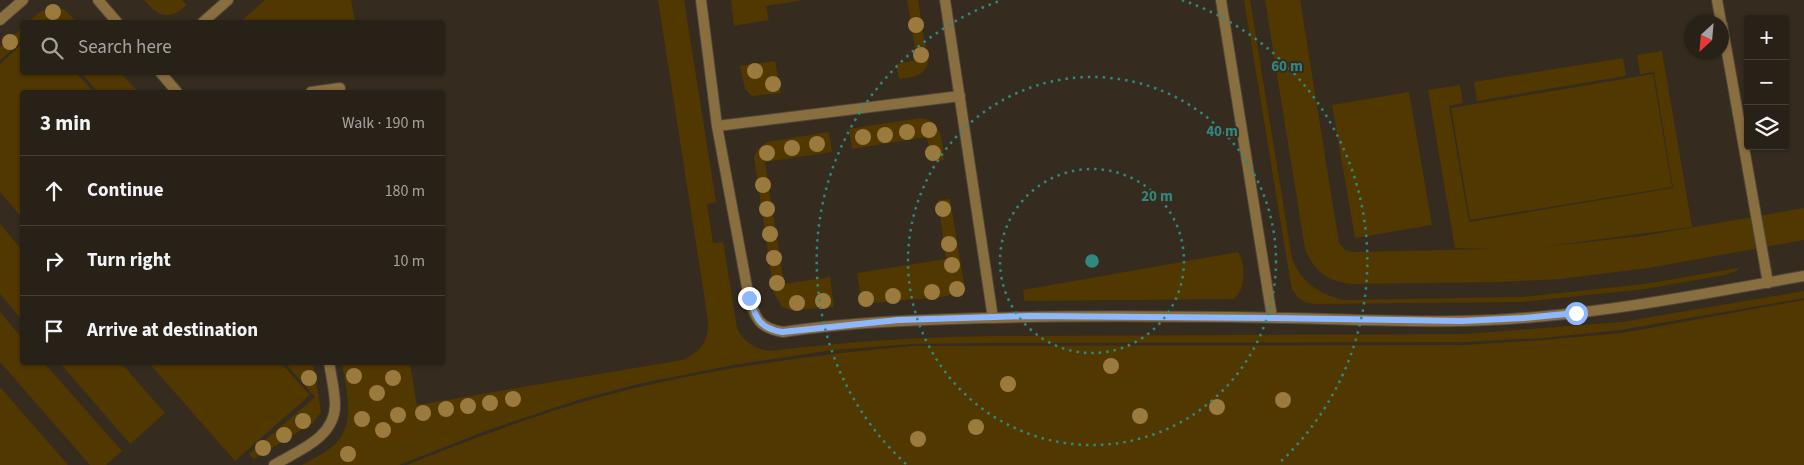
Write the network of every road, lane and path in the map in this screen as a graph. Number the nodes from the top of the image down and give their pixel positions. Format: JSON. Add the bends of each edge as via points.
{"nodes":[{"id":1,"x":23,"y":0,"type":"edge"},
{"id":2,"x":98,"y":0,"type":"edge"},
{"id":3,"x":228,"y":0,"type":"edge"},
{"id":4,"x":701,"y":0,"type":"edge"},
{"id":5,"x":945,"y":0,"type":"edge"},
{"id":6,"x":1221,"y":0,"type":"edge"},
{"id":7,"x":1717,"y":0,"type":"edge"},
{"id":8,"x":1720,"y":15,"type":"edge"},
{"id":9,"x":0,"y":20,"type":"edge"},
{"id":10,"x":115,"y":20,"type":"edge"},
{"id":11,"x":206,"y":20,"type":"edge"},
{"id":12,"x":1728,"y":60,"type":"edge"},
{"id":13,"x":163,"y":75,"type":"edge"},
{"id":14,"x":340,"y":88,"type":"dead end"},
{"id":15,"x":175,"y":90,"type":"edge"},
{"id":16,"x":326,"y":90,"type":"edge"},
{"id":17,"x":960,"y":96,"type":"junction"},
{"id":18,"x":717,"y":126,"type":"junction"},
{"id":19,"x":1804,"y":276,"type":"edge"},
{"id":20,"x":1768,"y":282,"type":"junction"},
{"id":21,"x":993,"y":318,"type":"junction"},
{"id":22,"x":1272,"y":318,"type":"junction"},
{"id":23,"x":329,"y":365,"type":"edge"},
{"id":24,"x":274,"y":465,"type":"edge"}],
"edges":[{"from":1,"to":9,"type":"lane"},
{"from":2,"to":10,"type":"lane"},
{"from":3,"to":11,"type":"lane"},
{"from":4,"to":18,"type":"lane"},
{"from":5,"to":17,"type":"lane"},
{"from":6,"to":22,"type":"lane"},
{"from":7,"to":8,"type":"lane"},
{"from":12,"to":20,"type":"lane"},
{"from":13,"to":15,"type":"lane"},
{"from":14,"to":16,"type":"lane"},
{"from":17,"to":18,"type":"lane"},
{"from":17,"to":21,"type":"lane"},
{"from":18,"to":21,"type":"lane","via":[[749,298],[760,323],[782,332],[898,320]]},
{"from":19,"to":20,"type":"lane"},
{"from":20,"to":22,"type":"lane","via":[[1585,312],[1524,318],[1462,321]]},
{"from":21,"to":22,"type":"lane"},
{"from":23,"to":24,"type":"lane","via":[[335,404],[332,420],[318,438]]}]}
